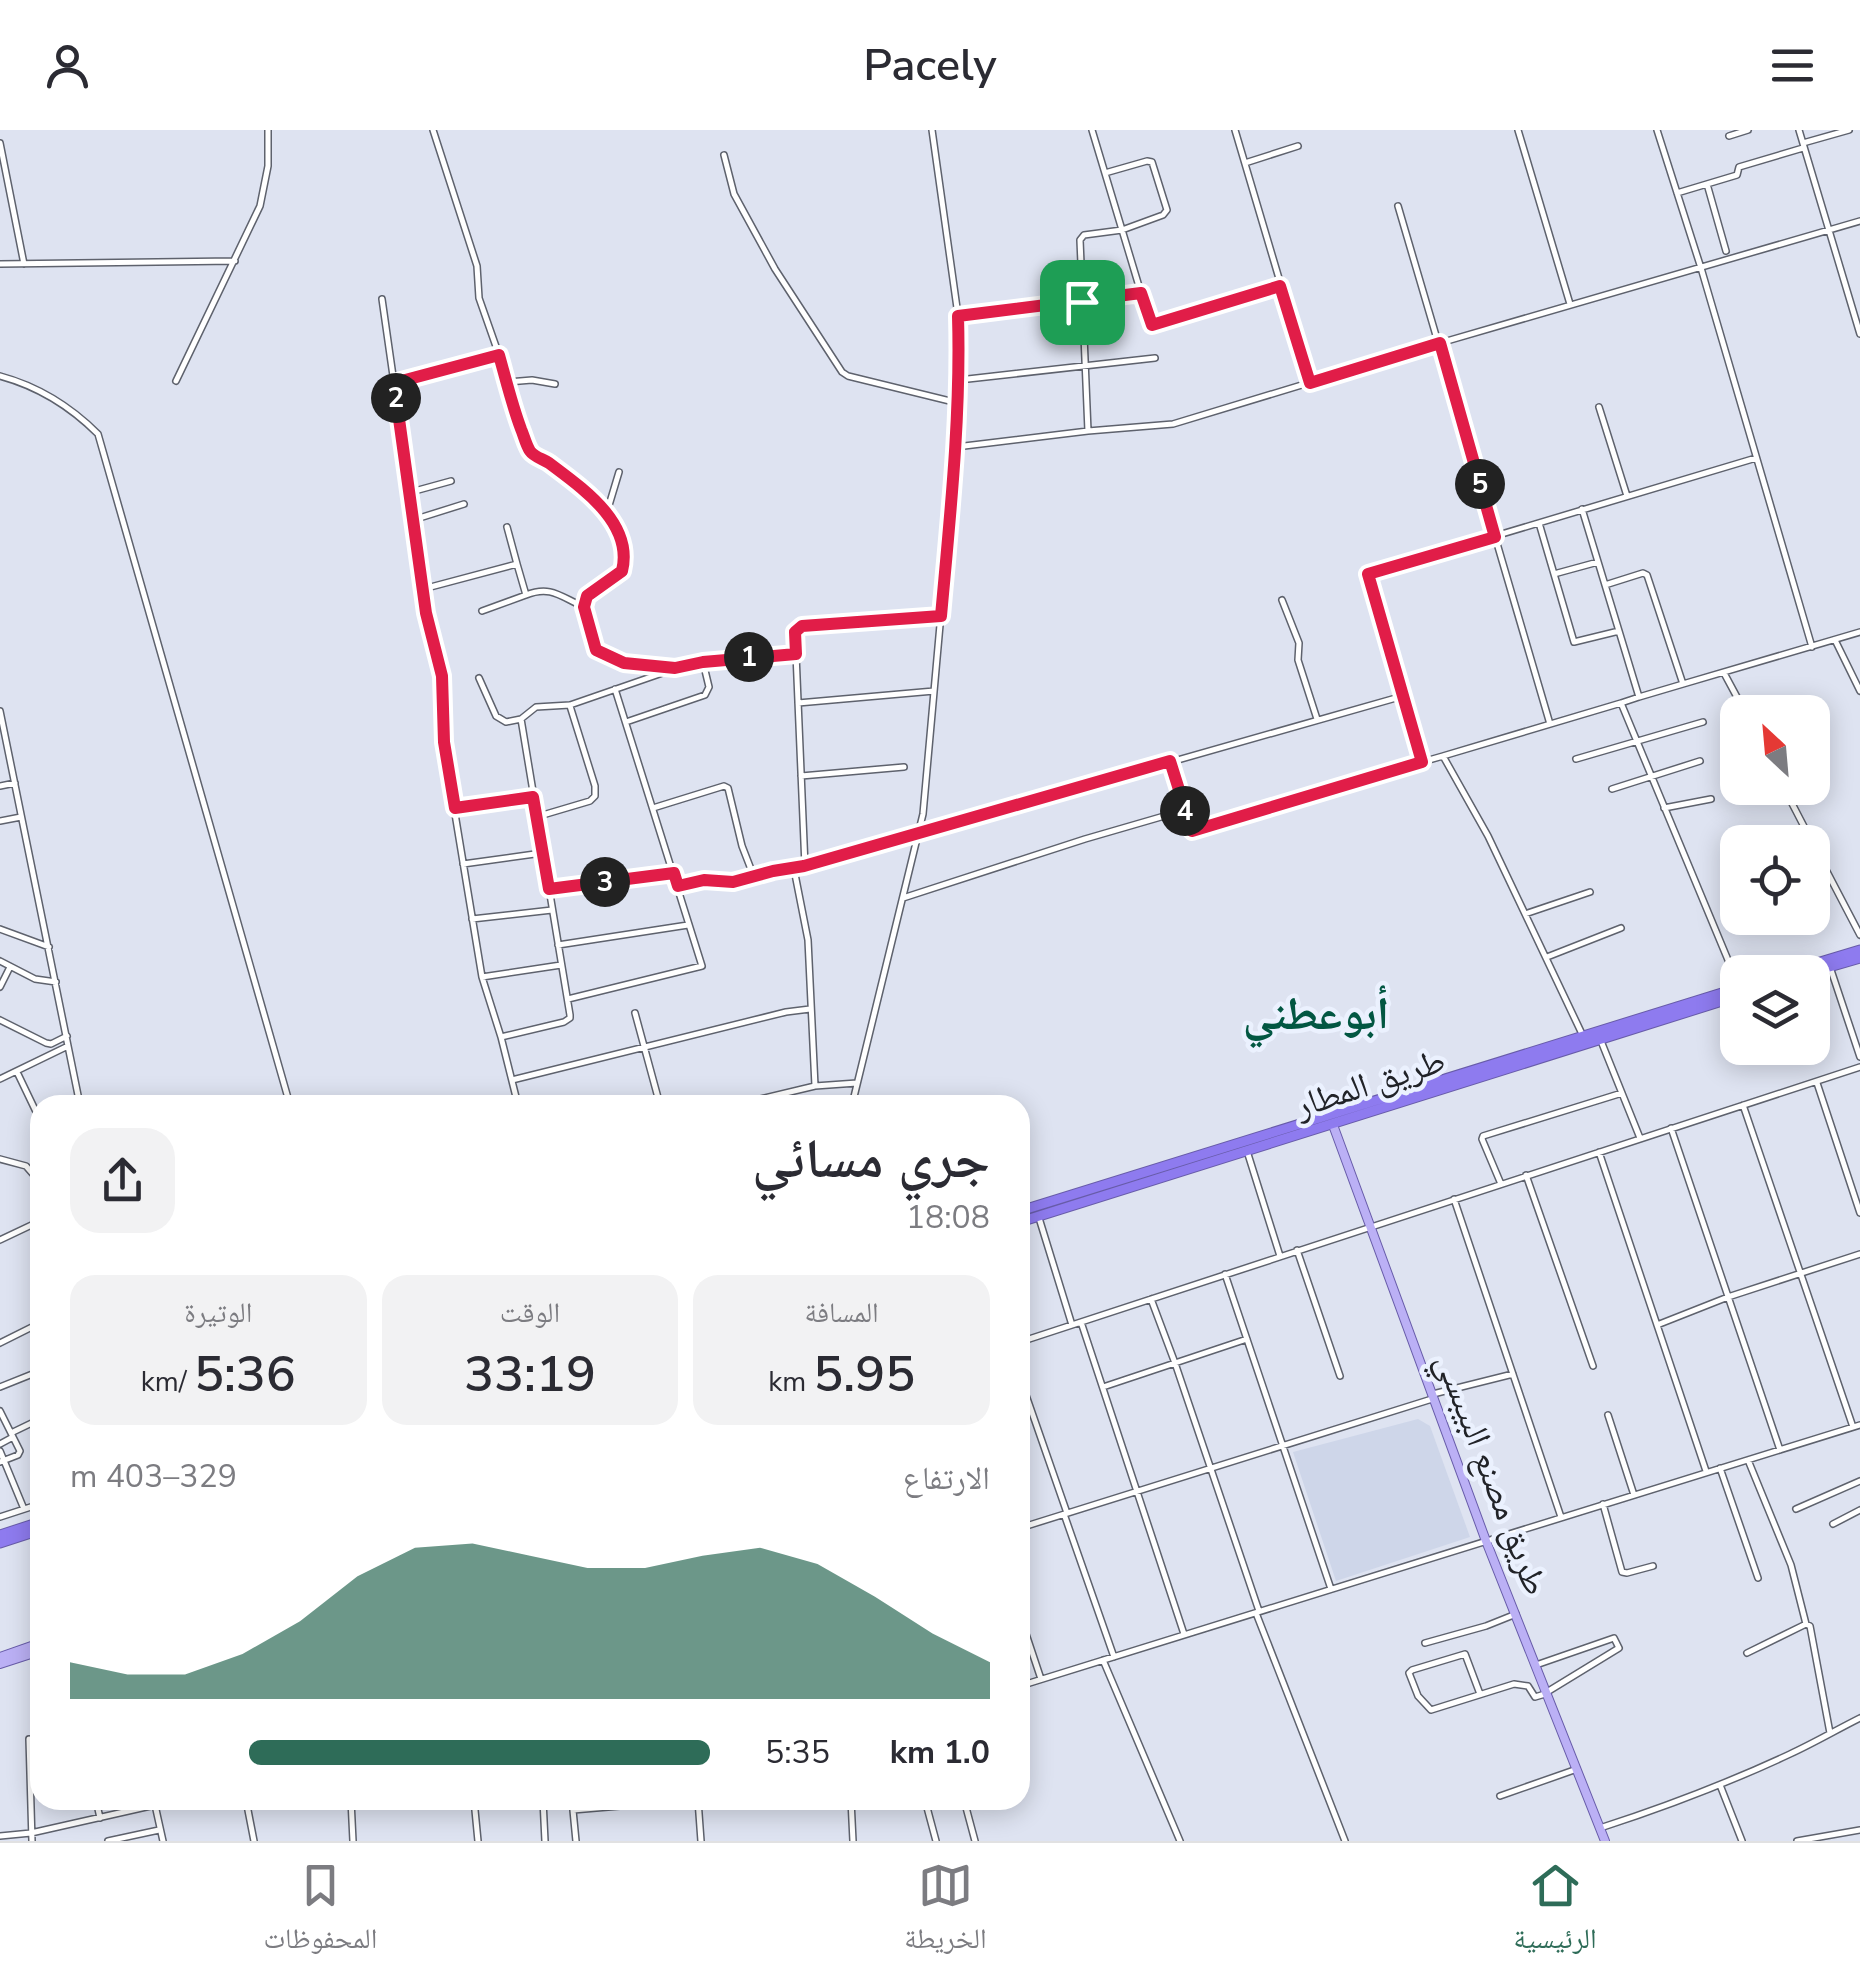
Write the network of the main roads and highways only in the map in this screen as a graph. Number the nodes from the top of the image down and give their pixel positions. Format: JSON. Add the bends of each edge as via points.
{"nodes":[{"id":1,"x":1860,"y":950,"type":"edge"},
{"id":2,"x":1860,"y":958,"type":"edge"},
{"id":3,"x":1830,"y":959,"type":"edge"},
{"id":4,"x":1830,"y":967,"type":"edge"},
{"id":5,"x":1720,"y":992,"type":"edge"},
{"id":6,"x":1720,"y":1001,"type":"edge"},
{"id":7,"x":1524,"y":1059,"type":"junction"},
{"id":8,"x":1333,"y":1125,"type":"junction"},
{"id":9,"x":1030,"y":1208,"type":"edge"},
{"id":10,"x":1030,"y":1219,"type":"edge"},
{"id":11,"x":30,"y":1525,"type":"edge"},
{"id":12,"x":30,"y":1533,"type":"edge"},
{"id":13,"x":0,"y":1534,"type":"edge"},
{"id":14,"x":0,"y":1543,"type":"edge"},
{"id":15,"x":30,"y":1649,"type":"edge"},
{"id":16,"x":30,"y":1651,"type":"edge"},
{"id":17,"x":0,"y":1656,"type":"edge"},
{"id":18,"x":0,"y":1664,"type":"edge"},
{"id":19,"x":1605,"y":1841,"type":"edge"}],
"edges":[{"from":1,"to":3,"type":"highway"},
{"from":2,"to":4,"type":"highway"},
{"from":5,"to":7,"type":"highway","name":"طريق المطار"},
{"from":6,"to":7,"type":"highway","name":"طريق المطار"},
{"from":7,"to":8,"type":"highway","name":"طريق المطار"},
{"from":7,"to":9,"type":"highway","name":"طريق المطار"},
{"from":8,"to":10,"type":"highway","name":"طريق المطار"},
{"from":8,"to":19,"type":"main road","name":"طريق مصنع البيبسي"},
{"from":11,"to":13,"type":"highway"},
{"from":12,"to":14,"type":"highway"},
{"from":15,"to":17,"type":"main road"},
{"from":16,"to":18,"type":"main road"}]}
